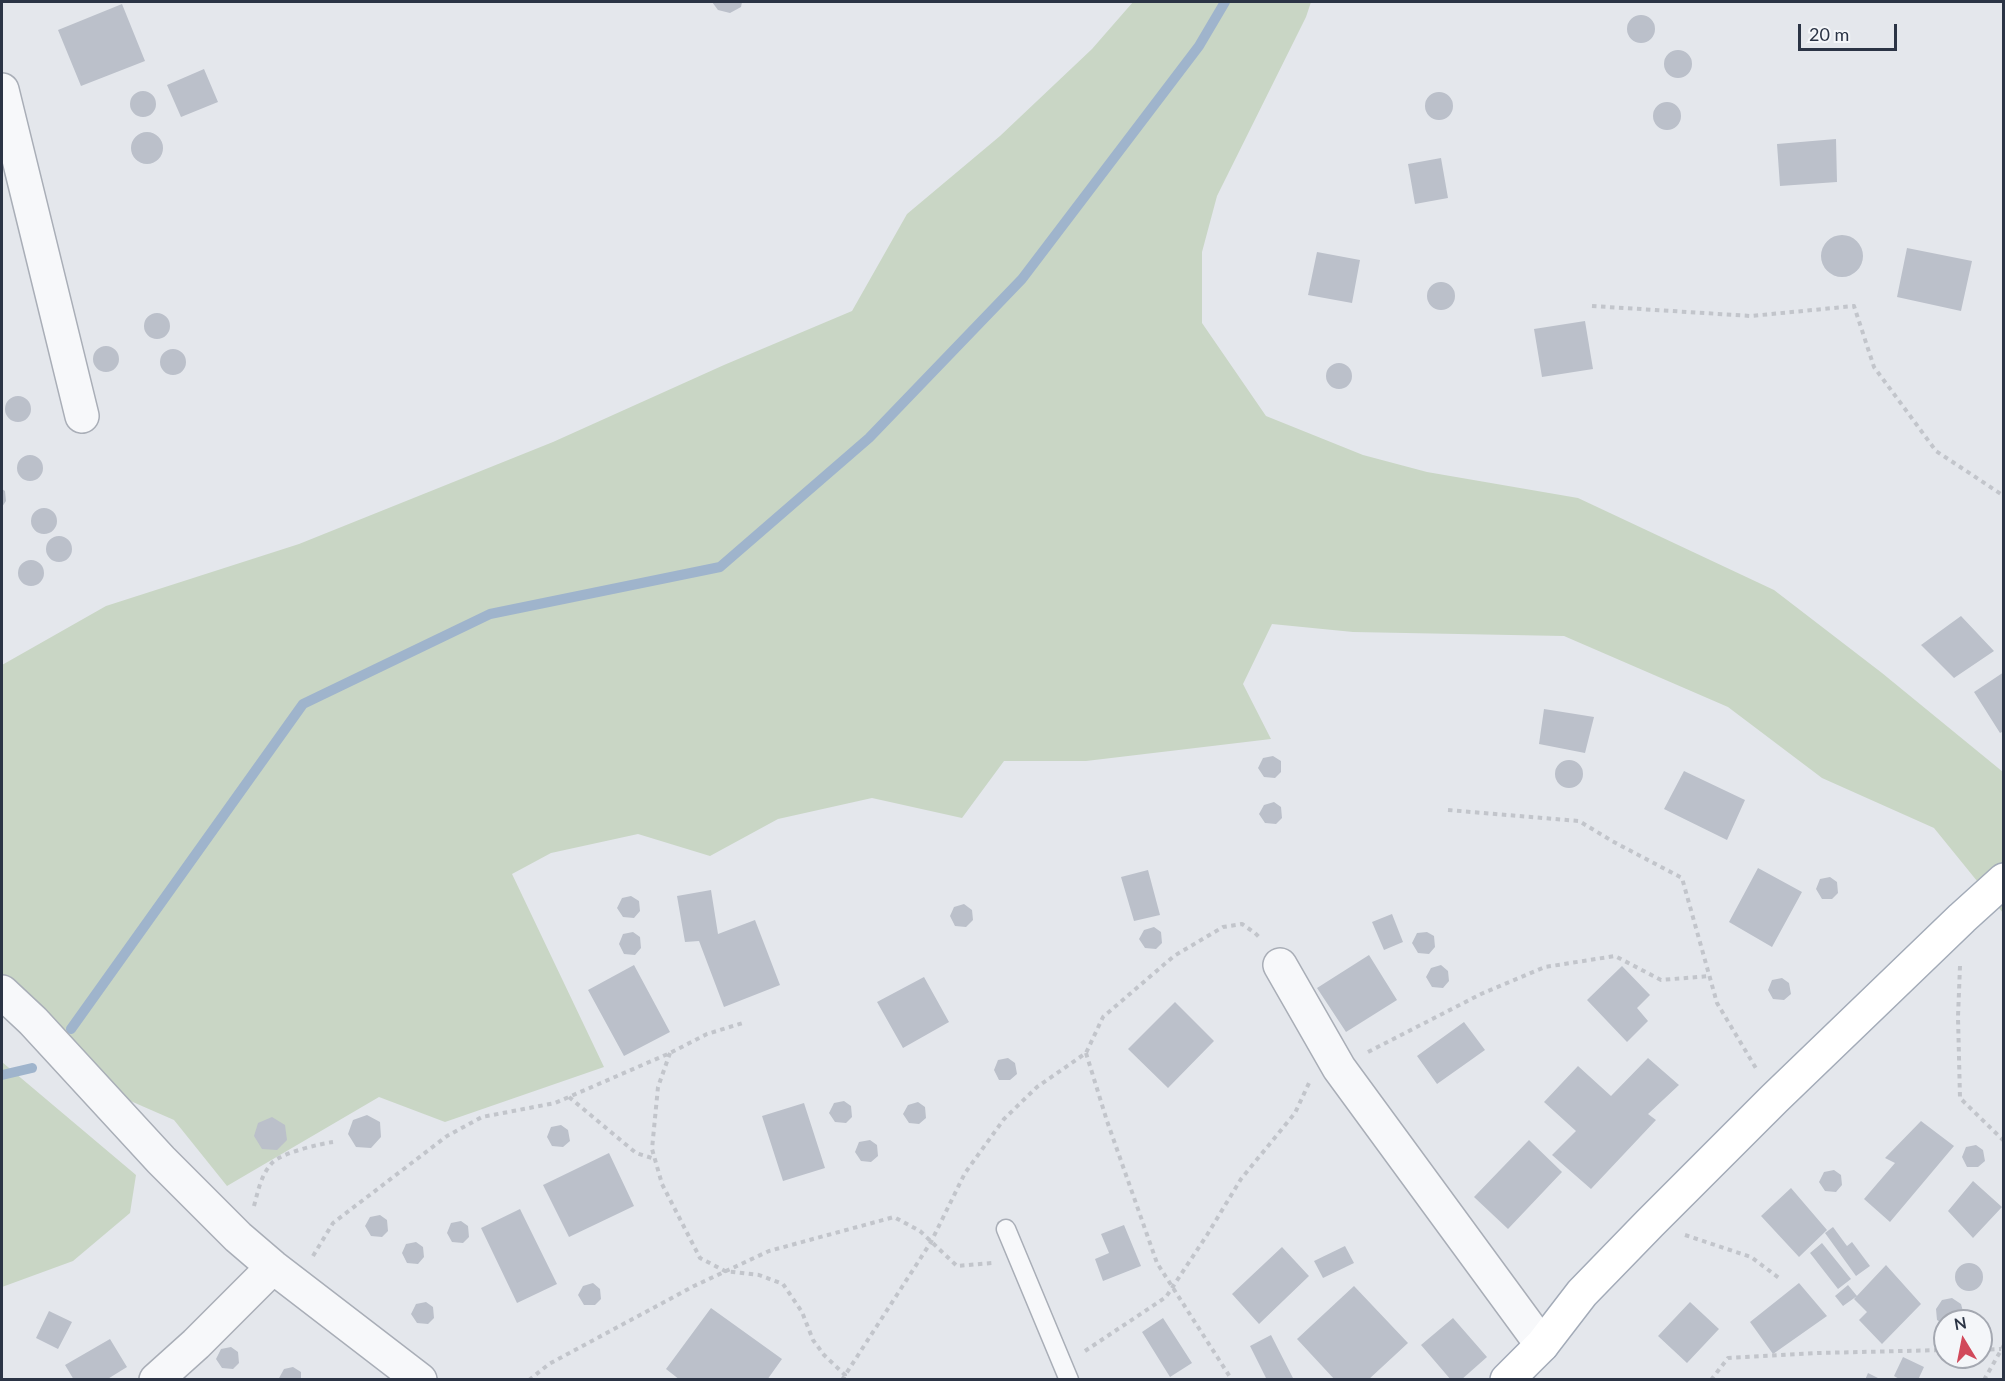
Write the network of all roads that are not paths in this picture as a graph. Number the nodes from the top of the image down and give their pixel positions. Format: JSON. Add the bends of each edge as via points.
{"nodes":[{"id":1,"x":2,"y":90,"type":"edge"},
{"id":2,"x":82,"y":416,"type":"dead end"},
{"id":3,"x":2004,"y":880,"type":"edge"},
{"id":4,"x":1280,"y":965,"type":"road end"},
{"id":5,"x":2,"y":992,"type":"edge"},
{"id":6,"x":1006,"y":1229,"type":"dead end"},
{"id":7,"x":273,"y":1267,"type":"junction"},
{"id":8,"x":1542,"y":1345,"type":"junction"},
{"id":9,"x":1066,"y":1373,"type":"edge"},
{"id":10,"x":156,"y":1380,"type":"edge"},
{"id":11,"x":420,"y":1380,"type":"edge"},
{"id":12,"x":1507,"y":1380,"type":"edge"}],
"edges":[{"from":1,"to":2,"type":"street"},
{"from":3,"to":8,"type":"main road","via":[[1650,1223],[1582,1293]]},
{"from":4,"to":8,"type":"street","via":[[1339,1068]]},
{"from":5,"to":7,"type":"street","via":[[33,1020],[161,1160]]},
{"from":6,"to":9,"type":"lane"},
{"from":7,"to":10,"type":"street"},
{"from":7,"to":11,"type":"street"},
{"from":8,"to":12,"type":"main road"}]}
